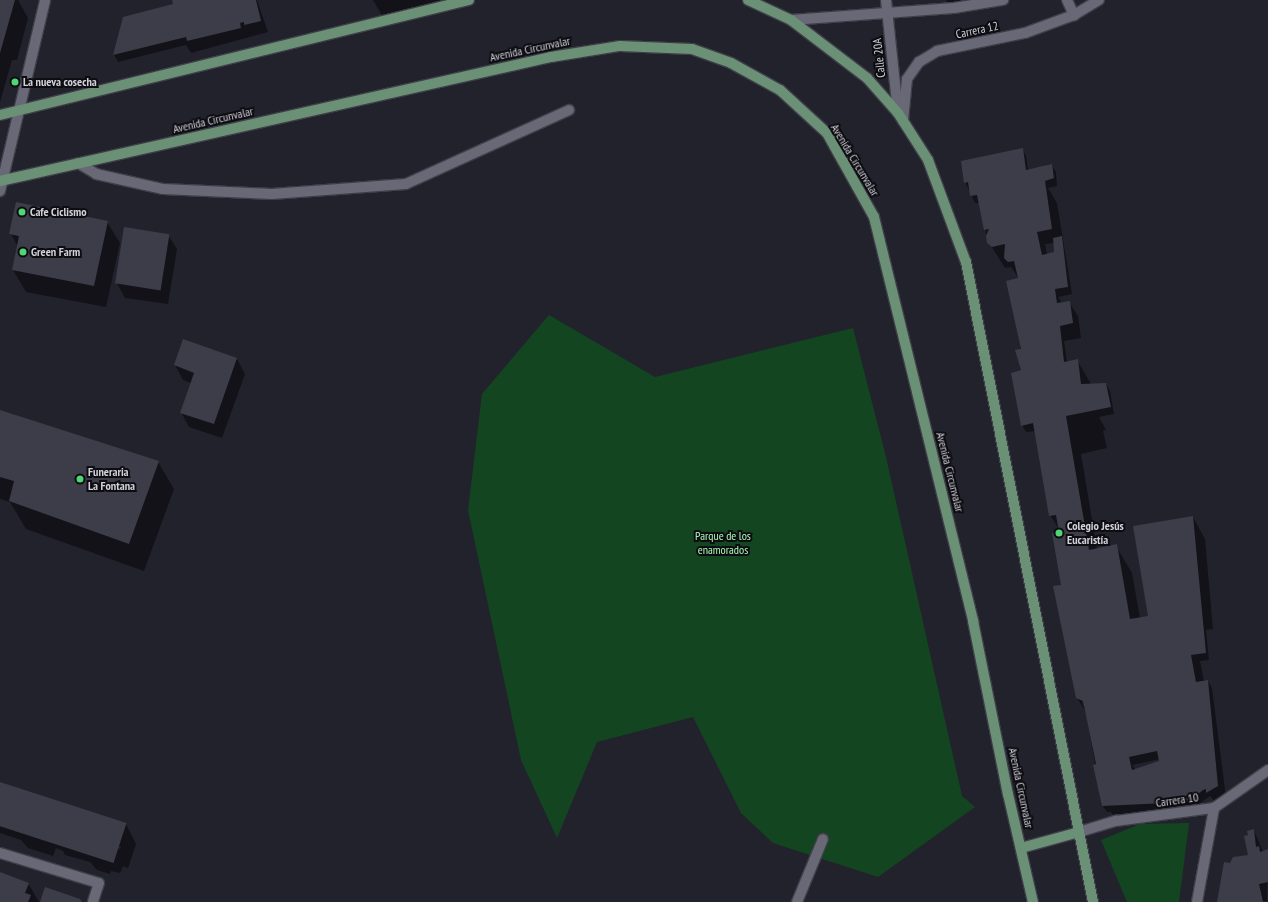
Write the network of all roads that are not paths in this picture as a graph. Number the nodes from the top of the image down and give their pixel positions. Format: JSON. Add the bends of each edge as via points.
{"nodes":[{"id":1,"x":45,"y":0,"type":"edge"},
{"id":2,"x":469,"y":0,"type":"edge"},
{"id":3,"x":748,"y":0,"type":"edge"},
{"id":4,"x":886,"y":0,"type":"edge"},
{"id":5,"x":1003,"y":0,"type":"edge"},
{"id":6,"x":1067,"y":0,"type":"edge"},
{"id":7,"x":1099,"y":0,"type":"edge"},
{"id":8,"x":887,"y":11,"type":"junction"},
{"id":9,"x":1074,"y":15,"type":"junction"},
{"id":10,"x":791,"y":20,"type":"junction"},
{"id":11,"x":21,"y":109,"type":"junction"},
{"id":12,"x":569,"y":110,"type":"dead end"},
{"id":13,"x":0,"y":115,"type":"edge"},
{"id":14,"x":900,"y":117,"type":"junction"},
{"id":15,"x":78,"y":164,"type":"junction"},
{"id":16,"x":1,"y":184,"type":"edge"},
{"id":17,"x":1268,"y":770,"type":"edge"},
{"id":18,"x":1214,"y":808,"type":"junction"},
{"id":19,"x":1079,"y":832,"type":"junction"},
{"id":20,"x":823,"y":838,"type":"dead end"},
{"id":21,"x":1021,"y":848,"type":"junction"},
{"id":22,"x":0,"y":853,"type":"edge"},
{"id":23,"x":93,"y":902,"type":"edge"},
{"id":24,"x":797,"y":902,"type":"edge"},
{"id":25,"x":1033,"y":902,"type":"edge"},
{"id":26,"x":1093,"y":902,"type":"edge"},
{"id":27,"x":1197,"y":902,"type":"edge"}],
"edges":[{"from":1,"to":11,"type":"street"},
{"from":2,"to":11,"type":"main road"},
{"from":3,"to":10,"type":"main road"},
{"from":4,"to":8,"type":"street","name":"Calle 20A"},
{"from":5,"to":8,"type":"street","name":"Carrera 12","via":[[954,8]]},
{"from":6,"to":9,"type":"street"},
{"from":7,"to":9,"type":"street","name":"Carrera 12"},
{"from":8,"to":10,"type":"street","name":"Carrera 12"},
{"from":8,"to":14,"type":"street","name":"Calle 20A"},
{"from":9,"to":14,"type":"street","name":"Carrera 12","via":[[1025,33],[937,51],[919,62],[907,79]]},
{"from":10,"to":14,"type":"main road","via":[[867,78]]},
{"from":11,"to":13,"type":"main road"},
{"from":11,"to":16,"type":"street"},
{"from":12,"to":15,"type":"street","via":[[406,184],[272,194],[163,189],[96,174]]},
{"from":14,"to":19,"type":"main road","via":[[928,160],[966,262]]},
{"from":15,"to":16,"type":"main road","name":"Avenida Circunvalar"},
{"from":15,"to":21,"type":"main road","name":"Avenida Circunvalar","via":[[551,57],[620,46],[692,49],[731,63],[780,90],[826,133],[874,217],[973,621]]},
{"from":17,"to":18,"type":"street","name":"Carrera 10"},
{"from":18,"to":19,"type":"street","name":"Carrera 10","via":[[1116,821]]},
{"from":18,"to":27,"type":"street"},
{"from":19,"to":21,"type":"main road"},
{"from":19,"to":26,"type":"main road"},
{"from":20,"to":24,"type":"street"},
{"from":21,"to":25,"type":"main road","name":"Avenida Circunvalar"},
{"from":22,"to":23,"type":"street","via":[[100,883]]}]}
